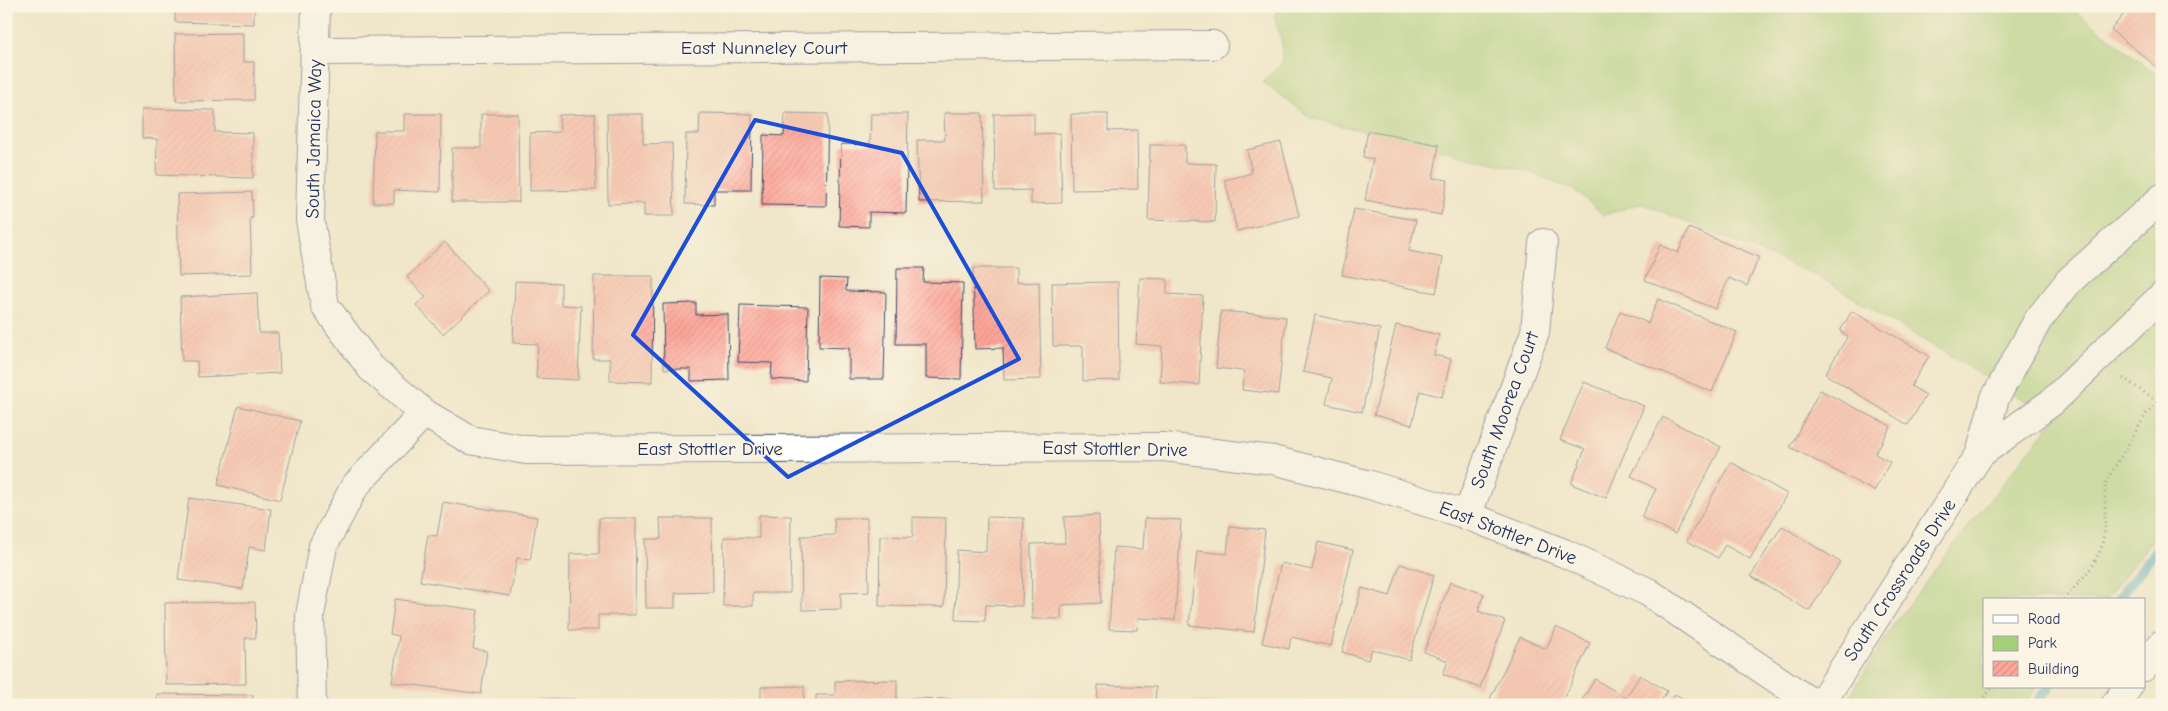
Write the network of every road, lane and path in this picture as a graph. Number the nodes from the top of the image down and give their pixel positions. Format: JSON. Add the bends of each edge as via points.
{"nodes":[{"id":1,"x":316,"y":6,"type":"edge"},
{"id":2,"x":1213,"y":45,"type":"dead end"},
{"id":3,"x":316,"y":51,"type":"junction"},
{"id":4,"x":2162,"y":198,"type":"edge"},
{"id":5,"x":1543,"y":243,"type":"dead end"},
{"id":6,"x":2162,"y":296,"type":"edge"},
{"id":7,"x":2116,"y":374,"type":"dead end"},
{"id":8,"x":2162,"y":396,"type":"edge"},
{"id":9,"x":2157,"y":402,"type":"junction"},
{"id":10,"x":424,"y":413,"type":"junction"},
{"id":11,"x":1980,"y":454,"type":"junction"},
{"id":12,"x":1467,"y":516,"type":"junction"},
{"id":13,"x":2066,"y":598,"type":"edge"},
{"id":14,"x":2162,"y":644,"type":"edge"},
{"id":15,"x":2146,"y":664,"type":"edge"},
{"id":16,"x":1992,"y":688,"type":"edge"},
{"id":17,"x":2127,"y":688,"type":"edge"},
{"id":18,"x":312,"y":705,"type":"edge"},
{"id":19,"x":1815,"y":705,"type":"edge"},
{"id":20,"x":1820,"y":705,"type":"edge"},
{"id":21,"x":1978,"y":705,"type":"edge"},
{"id":22,"x":2115,"y":705,"type":"edge"}],
"edges":[{"from":1,"to":3,"type":"street","name":"South Jamaica Way"},
{"from":2,"to":3,"type":"street","name":"East Nunneley Court"},
{"from":3,"to":10,"type":"street","name":"South Jamaica Way","via":[[310,220],[326,306],[371,368]]},
{"from":4,"to":11,"type":"street","name":"South Crossroads Drive","via":[[2070,280],[2038,320],[1995,398]]},
{"from":5,"to":12,"type":"street","name":"South Moorea Court","via":[[1535,332]]},
{"from":6,"to":11,"type":"street","name":"South Crossroads Drive","via":[[2052,402]]},
{"from":7,"to":9,"type":"path"},
{"from":8,"to":9,"type":"path"},
{"from":9,"to":13,"type":"path","via":[[2146,414],[2105,484],[2101,549],[2092,567]]},
{"from":10,"to":12,"type":"street","name":"East Stottler Drive","via":[[470,440],[526,450],[1164,447],[1273,460],[1370,485]]},
{"from":10,"to":18,"type":"street","via":[[355,486],[323,546],[310,615]]},
{"from":11,"to":20,"type":"street","name":"South Crossroads Drive"},
{"from":12,"to":19,"type":"street","name":"East Stottler Drive","via":[[1564,553],[1648,592]]},
{"from":14,"to":15,"type":"street"},
{"from":16,"to":21,"type":"path"},
{"from":17,"to":22,"type":"street"}]}
